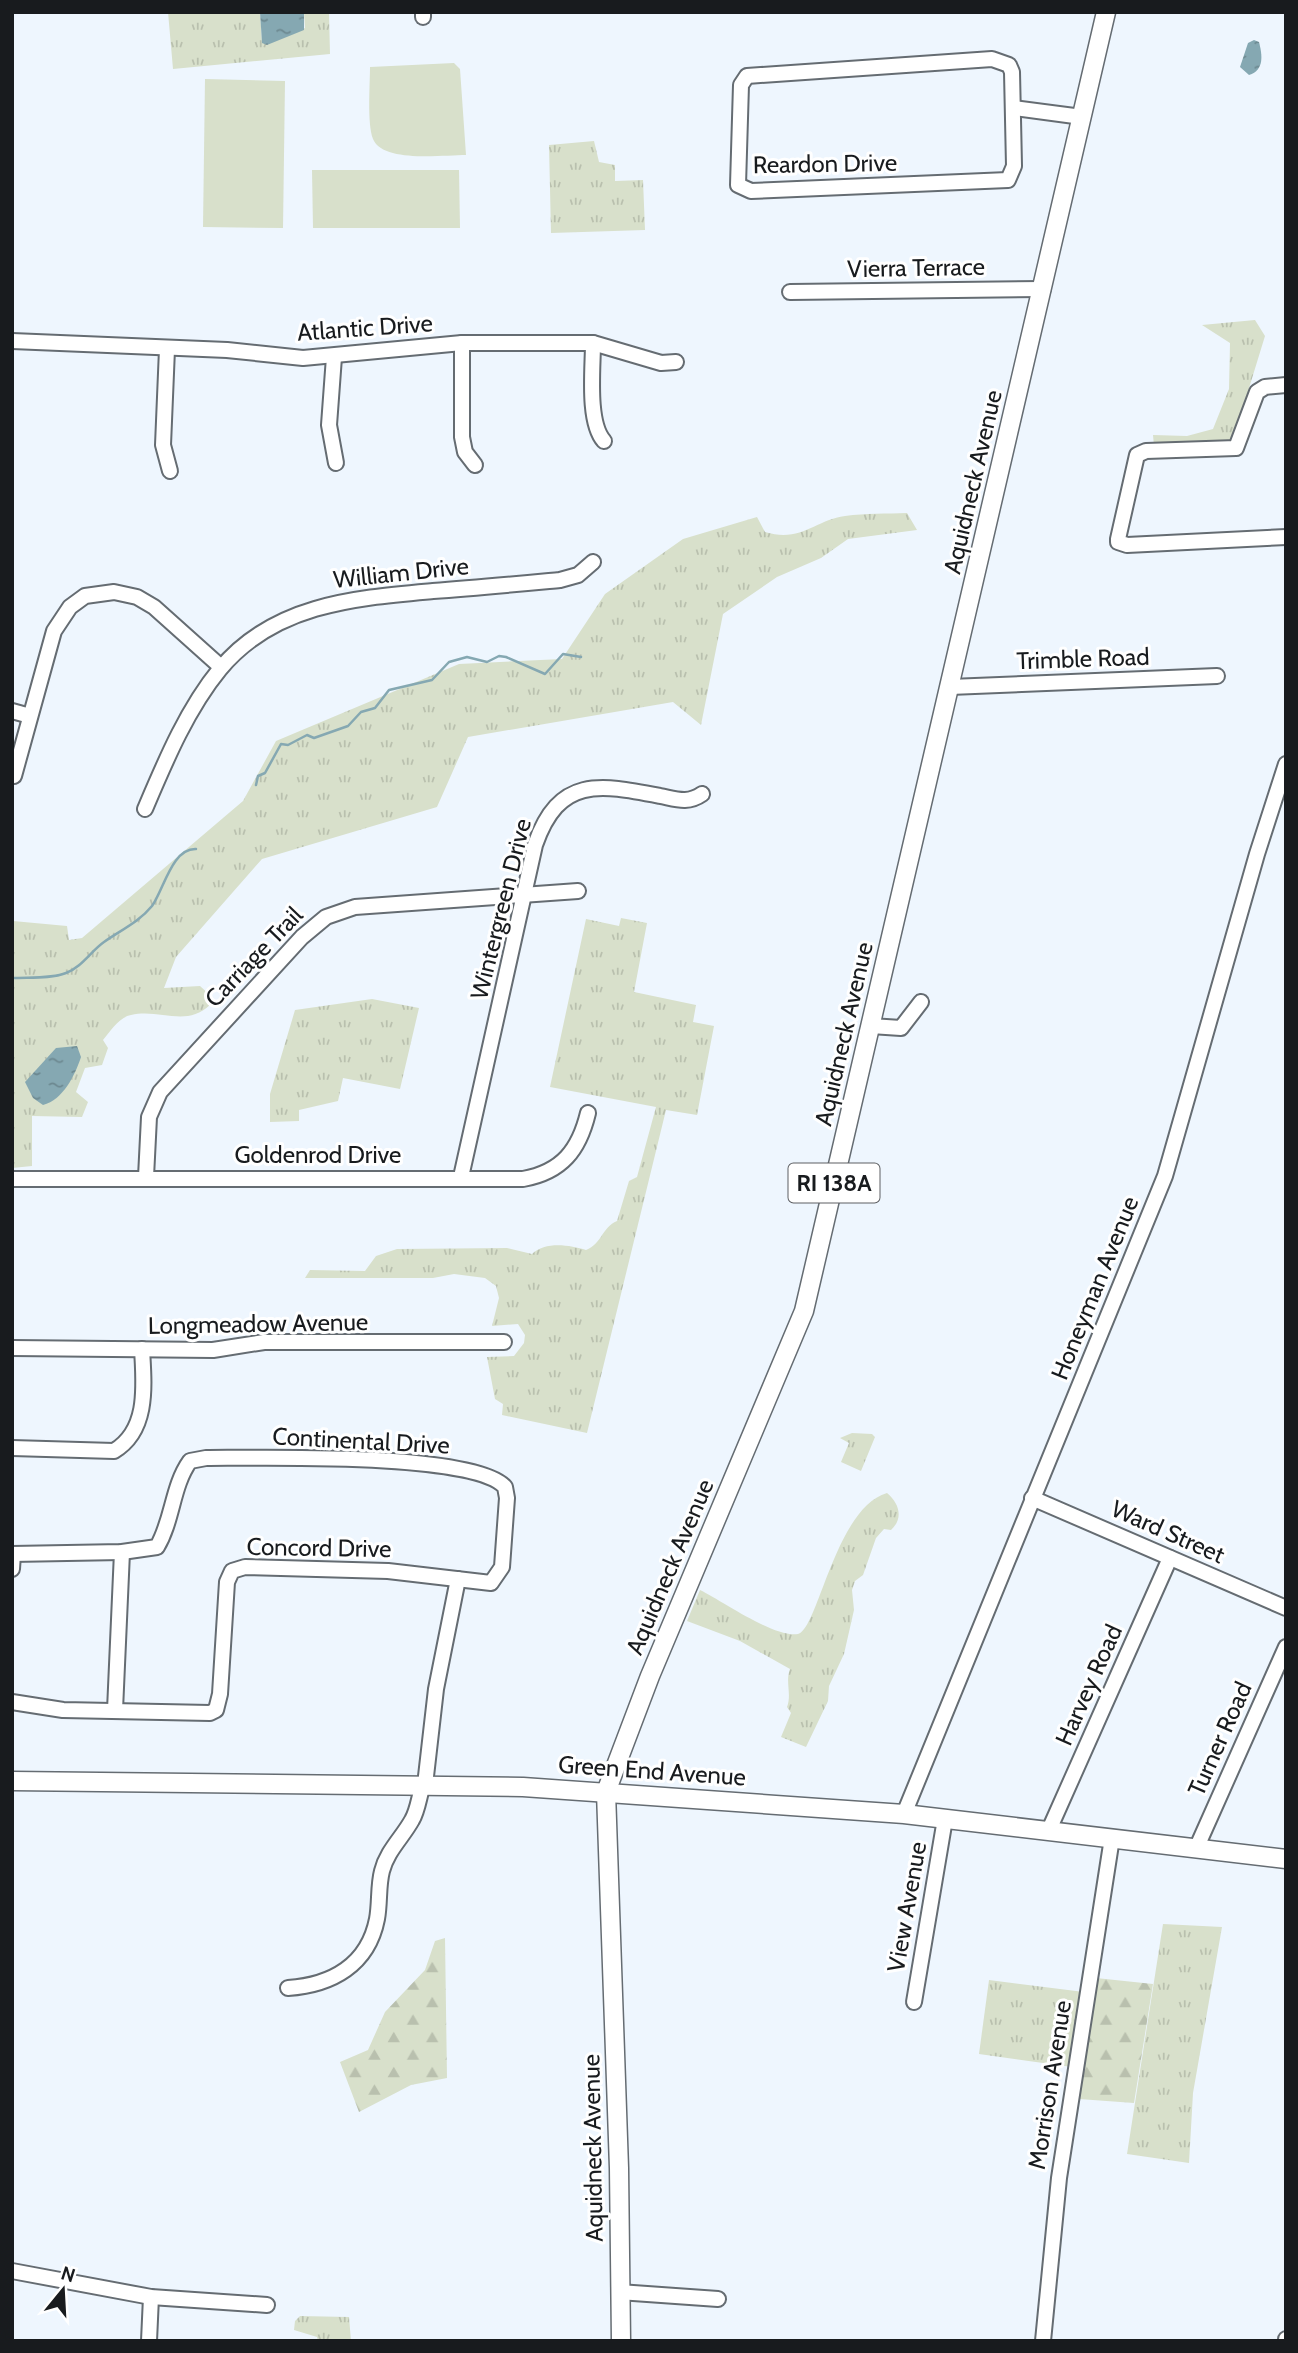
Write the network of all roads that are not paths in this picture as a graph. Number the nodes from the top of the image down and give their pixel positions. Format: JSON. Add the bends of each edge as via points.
{"nodes":[{"id":1,"x":1106,"y":12,"type":"edge"},
{"id":2,"x":1014,"y":108,"type":"junction"},
{"id":3,"x":1082,"y":117,"type":"junction"},
{"id":4,"x":1043,"y":289,"type":"junction"},
{"id":5,"x":790,"y":292,"type":"dead end"},
{"id":6,"x":12,"y":341,"type":"edge"},
{"id":7,"x":462,"y":343,"type":"junction"},
{"id":8,"x":593,"y":343,"type":"junction"},
{"id":9,"x":167,"y":349,"type":"junction"},
{"id":10,"x":334,"y":357,"type":"junction"},
{"id":11,"x":676,"y":362,"type":"dead end"},
{"id":12,"x":1286,"y":385,"type":"edge"},
{"id":13,"x":604,"y":441,"type":"dead end"},
{"id":14,"x":336,"y":463,"type":"dead end"},
{"id":15,"x":474,"y":465,"type":"dead end"},
{"id":16,"x":170,"y":471,"type":"dead end"},
{"id":17,"x":1286,"y":537,"type":"edge"},
{"id":18,"x":593,"y":562,"type":"dead end"},
{"id":19,"x":221,"y":667,"type":"junction"},
{"id":20,"x":1217,"y":676,"type":"dead end"},
{"id":21,"x":950,"y":687,"type":"junction"},
{"id":22,"x":12,"y":711,"type":"edge"},
{"id":23,"x":30,"y":716,"type":"junction"},
{"id":24,"x":1286,"y":764,"type":"edge"},
{"id":25,"x":14,"y":776,"type":"dead end"},
{"id":26,"x":702,"y":794,"type":"dead end"},
{"id":27,"x":145,"y":809,"type":"dead end"},
{"id":28,"x":578,"y":891,"type":"dead end"},
{"id":29,"x":524,"y":895,"type":"junction"},
{"id":30,"x":921,"y":1002,"type":"dead end"},
{"id":31,"x":871,"y":1026,"type":"junction"},
{"id":32,"x":587,"y":1113,"type":"dead end"},
{"id":33,"x":146,"y":1177,"type":"junction"},
{"id":34,"x":461,"y":1177,"type":"junction"},
{"id":35,"x":12,"y":1179,"type":"edge"},
{"id":36,"x":504,"y":1342,"type":"dead end"},
{"id":37,"x":12,"y":1348,"type":"edge"},
{"id":38,"x":142,"y":1349,"type":"junction"},
{"id":39,"x":12,"y":1448,"type":"edge"},
{"id":40,"x":1032,"y":1498,"type":"junction"},
{"id":41,"x":122,"y":1552,"type":"junction"},
{"id":42,"x":12,"y":1553,"type":"edge"},
{"id":43,"x":1170,"y":1558,"type":"junction"},
{"id":44,"x":12,"y":1569,"type":"edge"},
{"id":45,"x":458,"y":1580,"type":"junction"},
{"id":46,"x":1286,"y":1608,"type":"edge"},
{"id":47,"x":1286,"y":1647,"type":"edge"},
{"id":48,"x":12,"y":1702,"type":"edge"},
{"id":49,"x":115,"y":1710,"type":"junction"},
{"id":50,"x":12,"y":1782,"type":"edge"},
{"id":51,"x":424,"y":1785,"type":"junction"},
{"id":52,"x":606,"y":1793,"type":"junction"},
{"id":53,"x":904,"y":1814,"type":"junction"},
{"id":54,"x":945,"y":1819,"type":"junction"},
{"id":55,"x":1049,"y":1830,"type":"junction"},
{"id":56,"x":1112,"y":1838,"type":"junction"},
{"id":57,"x":1196,"y":1849,"type":"junction"},
{"id":58,"x":1286,"y":1859,"type":"edge"},
{"id":59,"x":288,"y":1988,"type":"dead end"},
{"id":60,"x":914,"y":2002,"type":"dead end"},
{"id":61,"x":12,"y":2271,"type":"edge"},
{"id":62,"x":620,"y":2292,"type":"junction"},
{"id":63,"x":151,"y":2297,"type":"junction"},
{"id":64,"x":718,"y":2299,"type":"dead end"},
{"id":65,"x":267,"y":2305,"type":"dead end"},
{"id":66,"x":149,"y":2341,"type":"edge"},
{"id":67,"x":621,"y":2341,"type":"edge"},
{"id":68,"x":1043,"y":2341,"type":"edge"}],
"edges":[{"from":1,"to":3,"type":"main road","name":"Aquidneck Avenue","number":"RI 138A"},
{"from":2,"to":2,"type":"street","name":"Reardon Drive","via":[[1012,72],[1002,60],[752,73],[741,85],[736,179],[744,190],[751,191],[1002,182],[1008,180],[1014,166]]},
{"from":2,"to":3,"type":"street"},
{"from":3,"to":4,"type":"main road","name":"Aquidneck Avenue","number":"RI 138A"},
{"from":4,"to":5,"type":"street","name":"Vierra Terrace"},
{"from":4,"to":21,"type":"main road","name":"Aquidneck Avenue","number":"RI 138A"},
{"from":6,"to":9,"type":"street","name":"Atlantic Drive"},
{"from":7,"to":8,"type":"street","name":"Atlantic Drive"},
{"from":7,"to":10,"type":"street","name":"Atlantic Drive"},
{"from":7,"to":15,"type":"street","via":[[462,437]]},
{"from":8,"to":11,"type":"street","name":"Atlantic Drive","via":[[661,363]]},
{"from":8,"to":13,"type":"street","via":[[594,419]]},
{"from":9,"to":10,"type":"street","name":"Atlantic Drive"},
{"from":9,"to":16,"type":"street","via":[[163,445]]},
{"from":10,"to":14,"type":"street","via":[[329,425]]},
{"from":12,"to":17,"type":"street","via":[[1257,392],[1236,448],[1137,455],[1118,542]]},
{"from":18,"to":19,"type":"street","name":"William Drive","via":[[578,575],[560,580],[324,605],[258,635]]},
{"from":19,"to":23,"type":"street","via":[[146,602],[126,593],[95,594],[70,607],[59,621]]},
{"from":19,"to":27,"type":"street","name":"William Drive","via":[[174,745]]},
{"from":20,"to":21,"type":"street","name":"Trimble Road"},
{"from":21,"to":31,"type":"main road","name":"Aquidneck Avenue","number":"RI 138A"},
{"from":22,"to":23,"type":"street"},
{"from":23,"to":25,"type":"street"},
{"from":24,"to":40,"type":"street","name":"Honeyman Avenue","via":[[1165,1175]]},
{"from":26,"to":29,"type":"street","name":"Wintergreen Drive","via":[[688,801],[603,787],[576,791],[550,811],[542,826]]},
{"from":28,"to":29,"type":"street","name":"Carriage Trail"},
{"from":29,"to":33,"type":"street","name":"Carriage Trail","via":[[355,907],[313,926],[160,1092],[149,1117]]},
{"from":29,"to":34,"type":"street","name":"Wintergreen Drive"},
{"from":30,"to":31,"type":"street","via":[[901,1028]]},
{"from":31,"to":52,"type":"main road","name":"Aquidneck Avenue","number":"RI 138A","via":[[804,1311],[650,1676]]},
{"from":32,"to":34,"type":"street","name":"Goldenrod Drive","via":[[576,1148],[546,1173],[523,1179]]},
{"from":33,"to":34,"type":"street","name":"Goldenrod Drive"},
{"from":33,"to":35,"type":"street","name":"Goldenrod Drive"},
{"from":36,"to":38,"type":"street","name":"Longmeadow Avenue","via":[[264,1342],[222,1349]]},
{"from":37,"to":38,"type":"street","name":"Longmeadow Avenue"},
{"from":38,"to":39,"type":"street","via":[[143,1404],[125,1445],[114,1451]]},
{"from":40,"to":43,"type":"street","name":"Ward Street"},
{"from":40,"to":53,"type":"street","name":"Honeyman Avenue"},
{"from":41,"to":42,"type":"street","name":"Continental Drive"},
{"from":41,"to":45,"type":"street","name":"Continental Drive","via":[[157,1547],[181,1473],[190,1461],[422,1463],[488,1475],[505,1487],[499,1576],[491,1583]]},
{"from":41,"to":49,"type":"street"},
{"from":42,"to":44,"type":"street"},
{"from":43,"to":46,"type":"street","name":"Ward Street"},
{"from":43,"to":55,"type":"street","name":"Harvey Road"},
{"from":45,"to":49,"type":"street","name":"Concord Drive","via":[[388,1571],[237,1569],[228,1575],[216,1710],[190,1714]]},
{"from":45,"to":51,"type":"street","via":[[436,1689]]},
{"from":47,"to":57,"type":"street","name":"Turner Road"},
{"from":48,"to":49,"type":"street","name":"Concord Drive","via":[[63,1710]]},
{"from":50,"to":51,"type":"main road","name":"Green End Avenue"},
{"from":51,"to":52,"type":"main road","name":"Green End Avenue"},
{"from":51,"to":59,"type":"street","via":[[414,1817],[381,1872],[377,1919],[361,1958],[326,1982]]},
{"from":52,"to":53,"type":"main road","name":"Green End Avenue"},
{"from":52,"to":62,"type":"main road","name":"Aquidneck Avenue","number":"RI 138A"},
{"from":53,"to":54,"type":"main road","name":"Green End Avenue"},
{"from":54,"to":55,"type":"main road","name":"Green End Avenue"},
{"from":54,"to":60,"type":"street","name":"View Avenue"},
{"from":55,"to":56,"type":"main road","name":"Green End Avenue"},
{"from":56,"to":57,"type":"main road","name":"Green End Avenue"},
{"from":56,"to":68,"type":"street","name":"Morrison Avenue","via":[[1059,2178]]},
{"from":57,"to":58,"type":"main road","name":"Green End Avenue"},
{"from":61,"to":63,"type":"street"},
{"from":62,"to":64,"type":"street"},
{"from":62,"to":67,"type":"main road","name":"Aquidneck Avenue","number":"RI 138A"},
{"from":63,"to":65,"type":"street"},
{"from":63,"to":66,"type":"street"}]}
